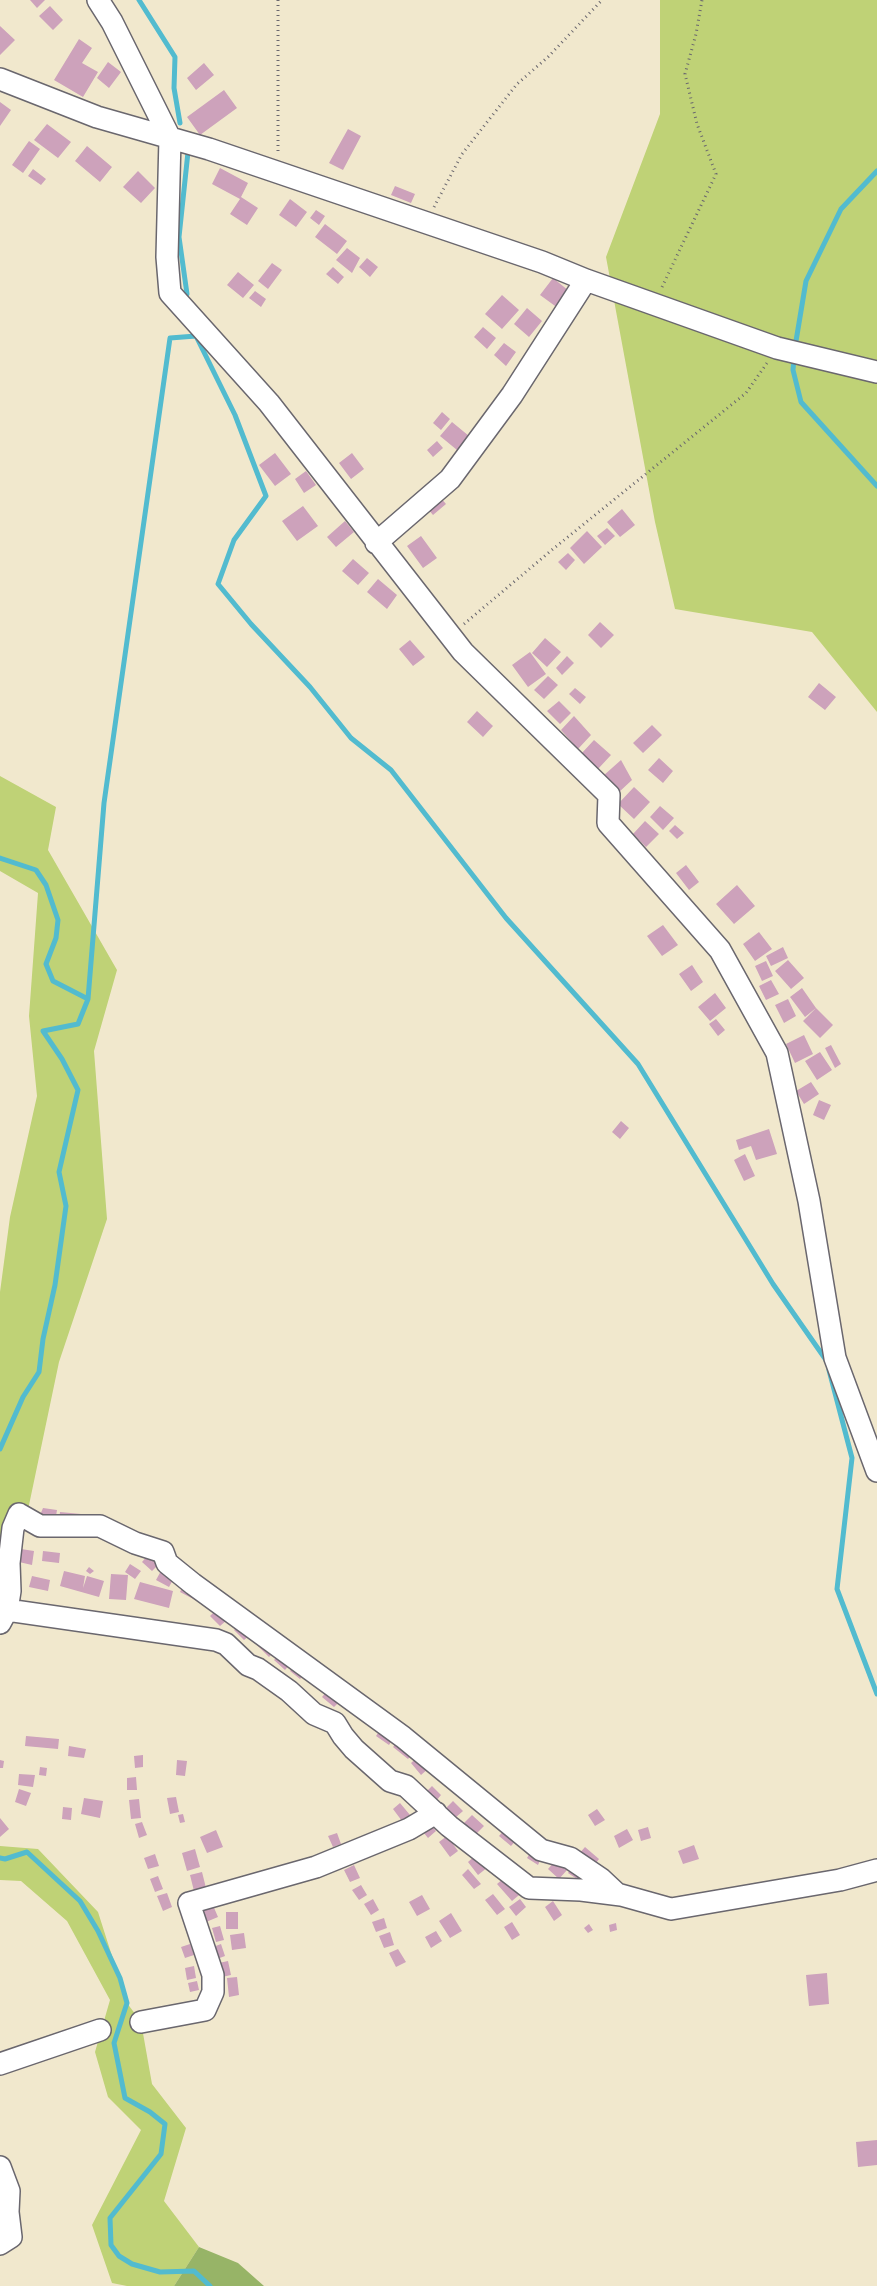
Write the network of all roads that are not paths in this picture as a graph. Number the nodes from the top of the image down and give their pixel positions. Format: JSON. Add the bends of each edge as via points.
{"nodes":[{"id":1,"x":98,"y":0,"type":"edge"},
{"id":2,"x":0,"y":78,"type":"edge"},
{"id":3,"x":170,"y":138,"type":"junction"},
{"id":4,"x":586,"y":280,"type":"junction"},
{"id":5,"x":877,"y":372,"type":"edge"},
{"id":6,"x":376,"y":542,"type":"junction"},
{"id":7,"x":877,"y":1470,"type":"edge"},
{"id":8,"x":4,"y":1617,"type":"edge"},
{"id":9,"x":436,"y":1813,"type":"junction"},
{"id":10,"x":877,"y":1870,"type":"edge"},
{"id":11,"x":616,"y":1894,"type":"junction"},
{"id":12,"x":141,"y":2022,"type":"dead end"},
{"id":13,"x":100,"y":2030,"type":"dead end"},
{"id":14,"x":0,"y":2064,"type":"edge"},
{"id":15,"x":0,"y":2167,"type":"edge"},
{"id":16,"x":0,"y":2244,"type":"edge"}],
"edges":[{"from":1,"to":3,"type":"street"},
{"from":2,"to":3,"type":"street","via":[[97,117]]},
{"from":3,"to":4,"type":"street","via":[[542,262]]},
{"from":3,"to":6,"type":"street","via":[[167,257],[170,294],[269,403]]},
{"from":4,"to":5,"type":"street","via":[[777,348]]},
{"from":4,"to":6,"type":"street","via":[[512,395],[450,479]]},
{"from":6,"to":7,"type":"street","via":[[463,652],[609,796],[608,823],[720,950],[777,1053],[809,1200],[835,1358]]},
{"from":8,"to":9,"type":"street","via":[[216,1640],[226,1644],[248,1665],[258,1668],[289,1691],[314,1714],[335,1723],[354,1749],[390,1781],[406,1786]]},
{"from":8,"to":11,"type":"street","via":[[10,1591],[13,1528],[19,1514],[40,1526],[100,1526],[163,1552],[167,1563],[193,1584],[402,1737],[541,1850],[570,1858],[601,1879]]},
{"from":9,"to":11,"type":"street","via":[[529,1888]]},
{"from":9,"to":12,"type":"street","via":[[408,1829],[316,1867],[189,1902],[213,1975],[213,1992],[205,2010]]},
{"from":10,"to":11,"type":"street","via":[[840,1880],[671,1910]]},
{"from":13,"to":14,"type":"street"},
{"from":15,"to":16,"type":"street","via":[[9,2191],[11,2237]]}]}
